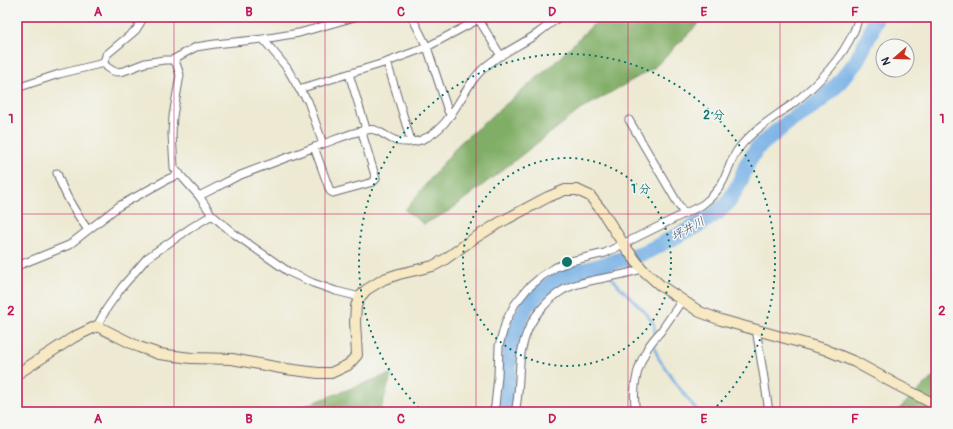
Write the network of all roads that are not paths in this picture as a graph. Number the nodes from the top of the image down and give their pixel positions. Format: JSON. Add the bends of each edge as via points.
{"nodes":[{"id":1,"x":144,"y":17,"type":"edge"},
{"id":2,"x":355,"y":17,"type":"edge"},
{"id":3,"x":412,"y":17,"type":"edge"},
{"id":4,"x":560,"y":17,"type":"edge"},
{"id":5,"x":859,"y":17,"type":"edge"},
{"id":6,"x":481,"y":18,"type":"edge"},
{"id":7,"x":263,"y":39,"type":"junction"},
{"id":8,"x":427,"y":47,"type":"junction"},
{"id":9,"x":501,"y":56,"type":"junction"},
{"id":10,"x":172,"y":60,"type":"junction"},
{"id":11,"x":104,"y":62,"type":"junction"},
{"id":12,"x":387,"y":62,"type":"junction"},
{"id":13,"x":349,"y":74,"type":"junction"},
{"id":14,"x":17,"y":88,"type":"edge"},
{"id":15,"x":299,"y":89,"type":"junction"},
{"id":16,"x":451,"y":115,"type":"junction"},
{"id":17,"x":629,"y":120,"type":"dead end"},
{"id":18,"x":364,"y":130,"type":"junction"},
{"id":19,"x":412,"y":141,"type":"junction"},
{"id":20,"x":323,"y":144,"type":"junction"},
{"id":21,"x":314,"y":147,"type":"junction"},
{"id":22,"x":58,"y":173,"type":"dead end"},
{"id":23,"x":180,"y":174,"type":"junction"},
{"id":24,"x":199,"y":196,"type":"junction"},
{"id":25,"x":684,"y":214,"type":"junction"},
{"id":26,"x":212,"y":215,"type":"junction"},
{"id":27,"x":88,"y":230,"type":"junction"},
{"id":28,"x":624,"y":246,"type":"junction"},
{"id":29,"x":17,"y":266,"type":"edge"},
{"id":30,"x":641,"y":267,"type":"junction"},
{"id":31,"x":360,"y":297,"type":"junction"},
{"id":32,"x":682,"y":300,"type":"junction"},
{"id":33,"x":97,"y":326,"type":"junction"},
{"id":34,"x":756,"y":329,"type":"junction"},
{"id":35,"x":17,"y":374,"type":"edge"},
{"id":36,"x":936,"y":405,"type":"edge"},
{"id":37,"x":493,"y":412,"type":"edge"},
{"id":38,"x":515,"y":412,"type":"edge"},
{"id":39,"x":636,"y":412,"type":"edge"},
{"id":40,"x":769,"y":412,"type":"edge"}],
"edges":[{"from":1,"to":11,"type":"street","via":[[136,30],[106,55]]},
{"from":2,"to":7,"type":"street","via":[[299,33]]},
{"from":3,"to":8,"type":"street"},
{"from":4,"to":9,"type":"street"},
{"from":5,"to":25,"type":"street","via":[[854,32],[826,73],[792,104],[752,134],[739,148],[722,184],[712,197]]},
{"from":6,"to":8,"type":"street"},
{"from":6,"to":9,"type":"street"},
{"from":7,"to":10,"type":"street","via":[[196,47]]},
{"from":7,"to":15,"type":"street","via":[[287,68]]},
{"from":8,"to":12,"type":"street"},
{"from":8,"to":16,"type":"street"},
{"from":9,"to":16,"type":"street","via":[[488,64],[474,78]]},
{"from":10,"to":11,"type":"street","via":[[145,63],[117,72]]},
{"from":10,"to":23,"type":"street","via":[[176,62],[180,75],[172,134],[174,168]]},
{"from":11,"to":14,"type":"street"},
{"from":12,"to":13,"type":"street"},
{"from":12,"to":19,"type":"street"},
{"from":13,"to":15,"type":"street"},
{"from":13,"to":18,"type":"street","via":[[365,125]]},
{"from":15,"to":20,"type":"street","via":[[308,101]]},
{"from":16,"to":19,"type":"street","via":[[438,130],[420,140]]},
{"from":17,"to":25,"type":"street"},
{"from":18,"to":19,"type":"street","via":[[375,130],[393,140]]},
{"from":18,"to":20,"type":"street"},
{"from":18,"to":21,"type":"street","via":[[363,136],[376,179],[373,182],[333,193],[330,191]]},
{"from":20,"to":21,"type":"street"},
{"from":21,"to":24,"type":"street","via":[[238,176]]},
{"from":22,"to":27,"type":"street","via":[[67,199]]},
{"from":23,"to":24,"type":"street"},
{"from":23,"to":27,"type":"street","via":[[119,206]]},
{"from":24,"to":26,"type":"street"},
{"from":25,"to":28,"type":"street"},
{"from":26,"to":31,"type":"street","via":[[289,272],[313,283]]},
{"from":26,"to":33,"type":"street","via":[[147,258],[122,287]]},
{"from":27,"to":29,"type":"street","via":[[70,245]]},
{"from":28,"to":30,"type":"street"},
{"from":28,"to":31,"type":"street","via":[[590,196],[576,190],[565,190],[499,223],[433,266],[384,279]]},
{"from":28,"to":37,"type":"street","via":[[556,267],[527,289],[515,304],[506,321],[499,346]]},
{"from":30,"to":32,"type":"street","via":[[661,286]]},
{"from":30,"to":38,"type":"street","via":[[630,273],[582,282],[564,289],[538,312],[524,339]]},
{"from":31,"to":33,"type":"street","via":[[356,306],[357,355],[348,365],[331,373],[232,359],[159,354]]},
{"from":32,"to":34,"type":"street","via":[[700,312]]},
{"from":32,"to":39,"type":"street","via":[[646,350],[641,362],[634,389]]},
{"from":33,"to":35,"type":"street"},
{"from":34,"to":36,"type":"street","via":[[824,349],[855,362]]},
{"from":34,"to":40,"type":"street"}]}
